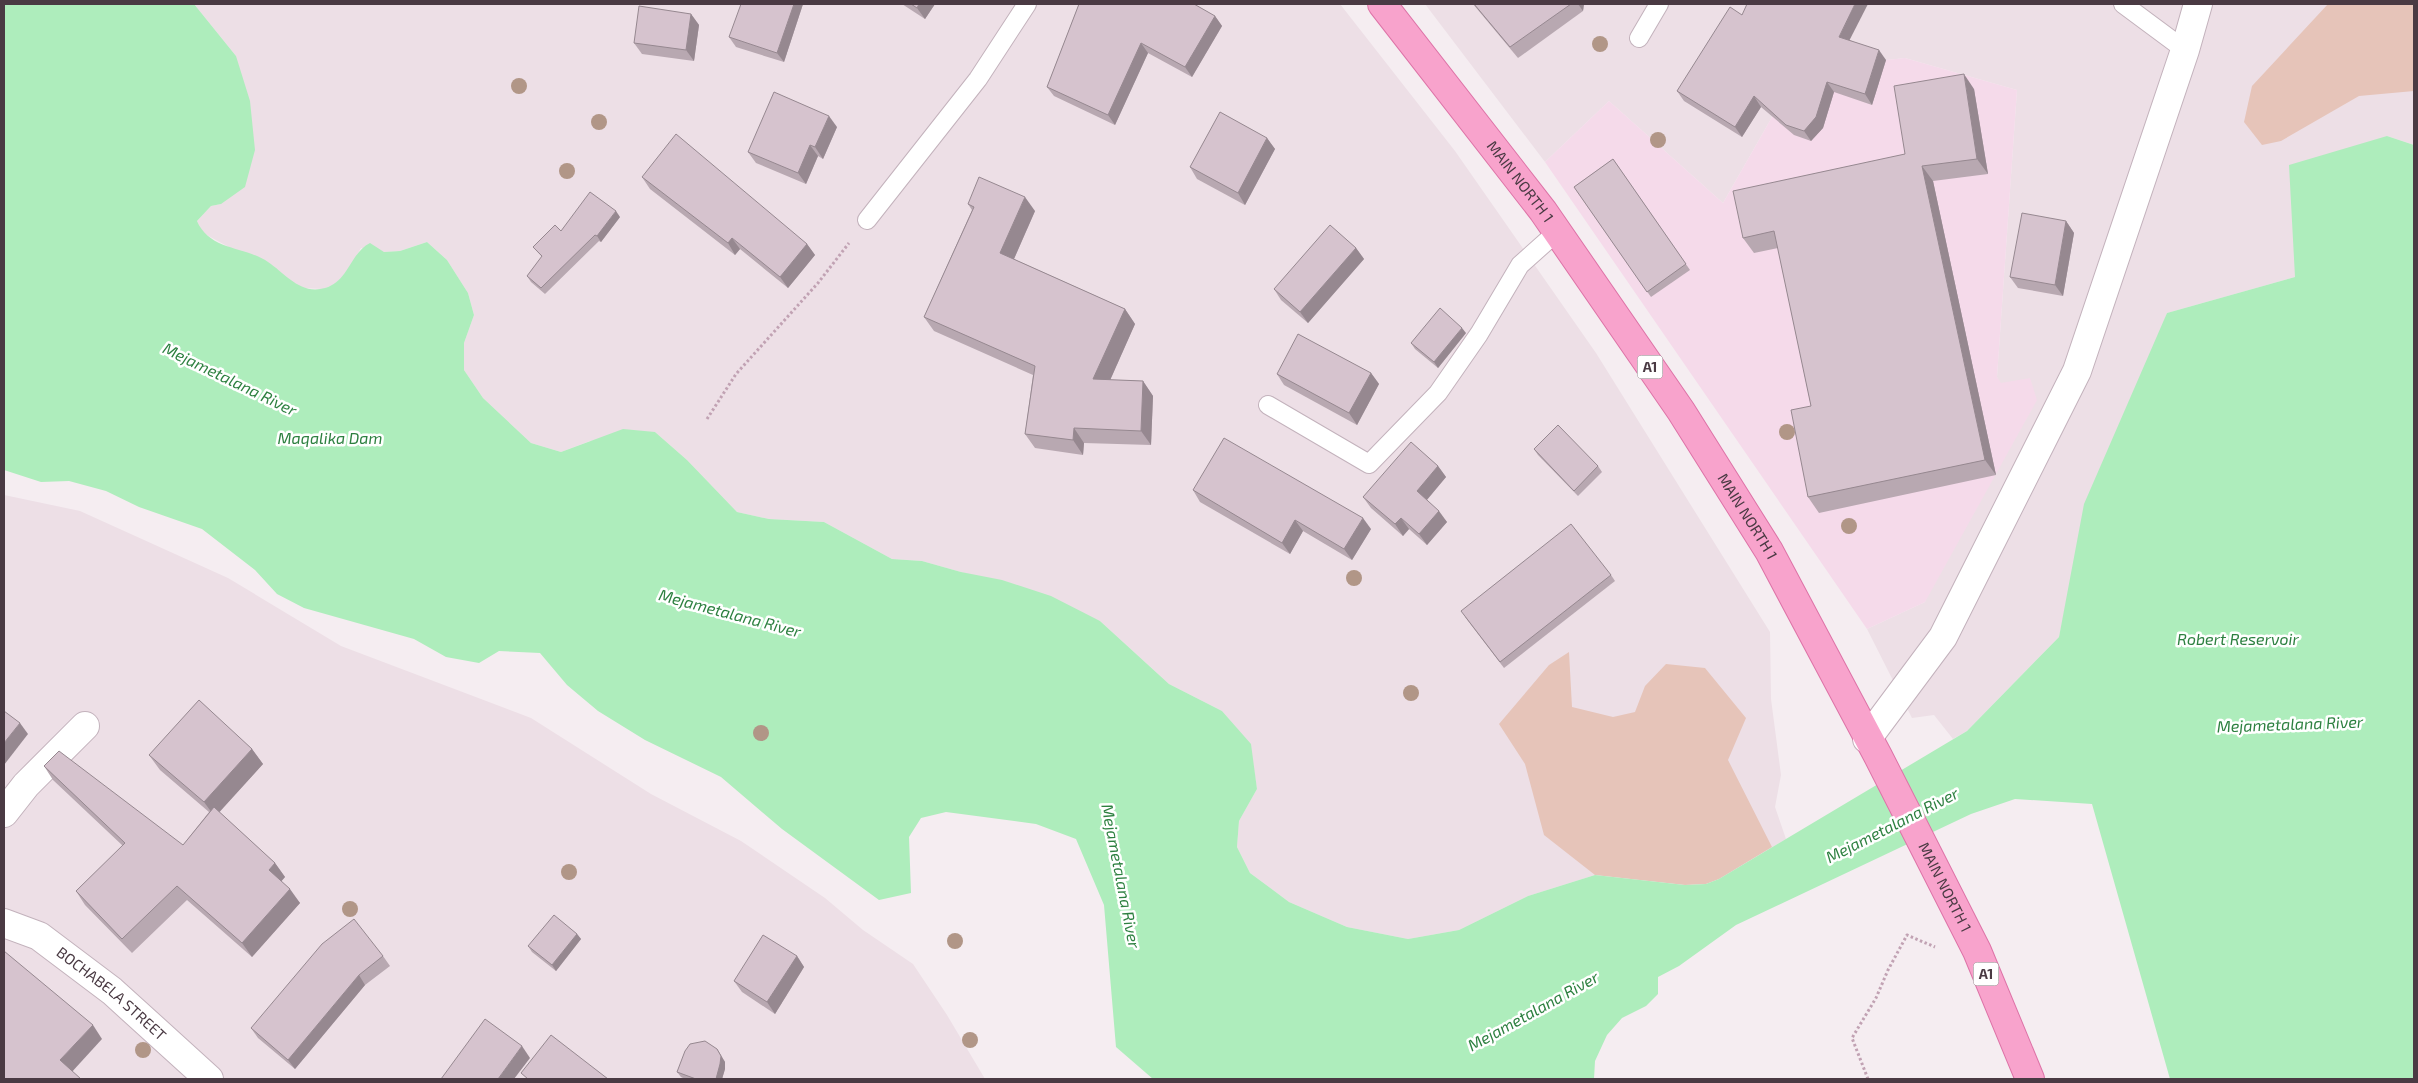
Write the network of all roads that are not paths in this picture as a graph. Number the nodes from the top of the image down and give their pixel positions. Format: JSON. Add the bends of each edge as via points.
{"nodes":[{"id":1,"x":1027,"y":4,"type":"edge"},
{"id":2,"x":1382,"y":4,"type":"edge"},
{"id":3,"x":1659,"y":4,"type":"edge"},
{"id":4,"x":2123,"y":4,"type":"edge"},
{"id":5,"x":2198,"y":4,"type":"edge"},
{"id":6,"x":1639,"y":38,"type":"dead end"},
{"id":7,"x":2185,"y":50,"type":"junction"},
{"id":8,"x":867,"y":220,"type":"road end"},
{"id":9,"x":1557,"y":232,"type":"junction"},
{"id":10,"x":1268,"y":405,"type":"dead end"},
{"id":11,"x":85,"y":726,"type":"dead end"},
{"id":12,"x":1873,"y":747,"type":"junction"},
{"id":13,"x":4,"y":813,"type":"edge"},
{"id":14,"x":4,"y":923,"type":"edge"},
{"id":15,"x":209,"y":1079,"type":"edge"},
{"id":16,"x":2030,"y":1079,"type":"edge"}],
"edges":[{"from":1,"to":8,"type":"lane","via":[[978,80]]},
{"from":2,"to":9,"type":"main road","name":"MAIN NORTH 1","number":"A1"},
{"from":3,"to":6,"type":"lane"},
{"from":4,"to":7,"type":"lane"},
{"from":5,"to":7,"type":"street"},
{"from":7,"to":12,"type":"street","via":[[2077,371],[1943,637]]},
{"from":9,"to":10,"type":"lane","via":[[1520,265],[1479,334],[1438,392],[1369,464]]},
{"from":9,"to":12,"type":"main road","name":"MAIN NORTH 1","number":"A1","via":[[1681,411],[1769,552]]},
{"from":11,"to":13,"type":"street","via":[[26,785]]},
{"from":12,"to":16,"type":"main road","name":"MAIN NORTH 1","number":"A1","via":[[1977,951]]},
{"from":14,"to":15,"type":"street","name":"BOCHABELA STREET","via":[[39,936],[112,991]]}]}
